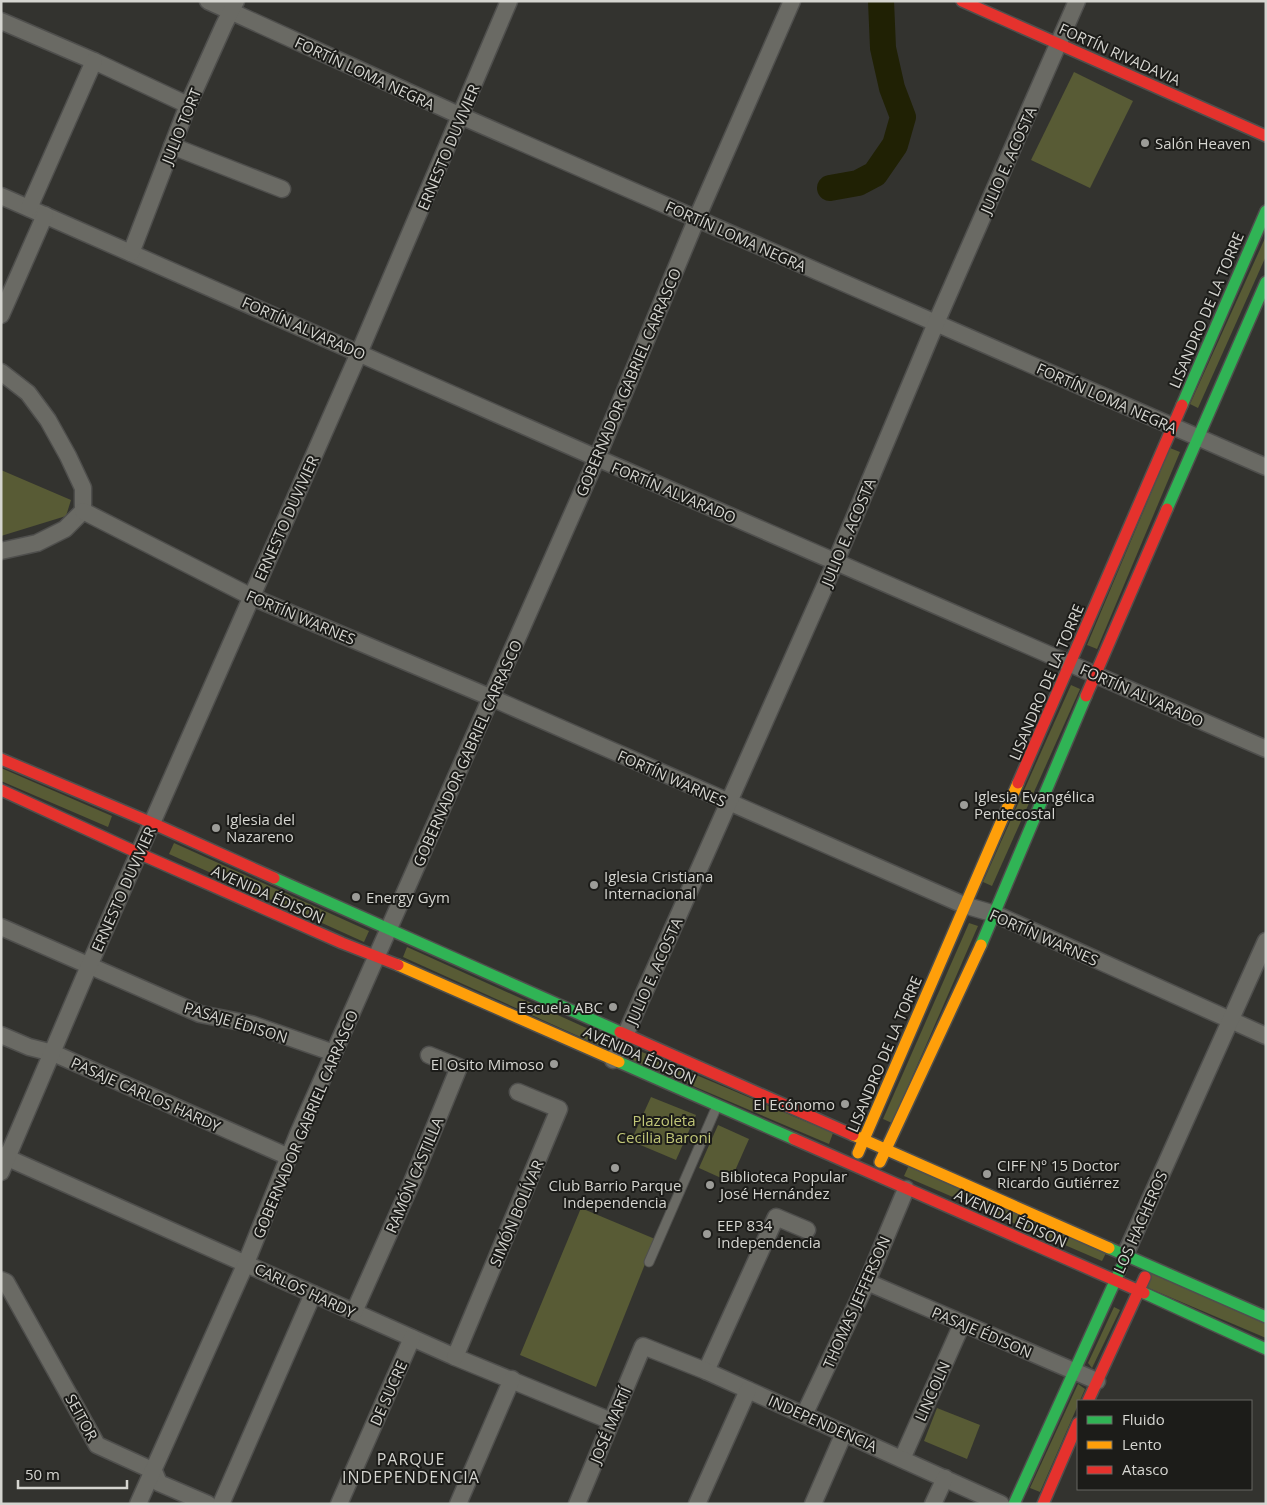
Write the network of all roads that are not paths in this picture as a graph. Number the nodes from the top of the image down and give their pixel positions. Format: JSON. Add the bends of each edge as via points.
{"nodes":[{"id":1,"x":208,"y":1,"type":"edge"},
{"id":2,"x":509,"y":1,"type":"edge"},
{"id":3,"x":792,"y":1,"type":"edge"},
{"id":4,"x":962,"y":1,"type":"edge"},
{"id":5,"x":1077,"y":1,"type":"edge"},
{"id":6,"x":234,"y":7,"type":"edge"},
{"id":7,"x":1,"y":21,"type":"edge"},
{"id":8,"x":1060,"y":43,"type":"junction"},
{"id":9,"x":94,"y":61,"type":"junction"},
{"id":10,"x":188,"y":105,"type":"junction"},
{"id":11,"x":461,"y":116,"type":"junction"},
{"id":12,"x":1266,"y":136,"type":"edge"},
{"id":13,"x":172,"y":146,"type":"junction"},
{"id":14,"x":282,"y":189,"type":"dead end"},
{"id":15,"x":1,"y":196,"type":"edge"},
{"id":16,"x":29,"y":208,"type":"junction"},
{"id":17,"x":1266,"y":211,"type":"edge"},
{"id":18,"x":45,"y":215,"type":"junction"},
{"id":19,"x":697,"y":218,"type":"junction"},
{"id":20,"x":131,"y":253,"type":"junction"},
{"id":21,"x":1266,"y":282,"type":"edge"},
{"id":22,"x":1,"y":315,"type":"edge"},
{"id":23,"x":936,"y":323,"type":"junction"},
{"id":24,"x":359,"y":353,"type":"junction"},
{"id":25,"x":1,"y":372,"type":"edge"},
{"id":26,"x":1172,"y":426,"type":"junction"},
{"id":27,"x":1197,"y":438,"type":"junction"},
{"id":28,"x":597,"y":458,"type":"junction"},
{"id":29,"x":1266,"y":467,"type":"edge"},
{"id":30,"x":83,"y":511,"type":"junction"},
{"id":31,"x":1,"y":551,"type":"edge"},
{"id":32,"x":836,"y":561,"type":"junction"},
{"id":33,"x":252,"y":596,"type":"junction"},
{"id":34,"x":1070,"y":663,"type":"junction"},
{"id":35,"x":1095,"y":674,"type":"junction"},
{"id":36,"x":492,"y":698,"type":"junction"},
{"id":37,"x":1266,"y":749,"type":"edge"},
{"id":38,"x":1,"y":759,"type":"edge"},
{"id":39,"x":1,"y":790,"type":"edge"},
{"id":40,"x":728,"y":802,"type":"junction"},
{"id":41,"x":152,"y":823,"type":"junction"},
{"id":42,"x":138,"y":853,"type":"junction"},
{"id":43,"x":964,"y":905,"type":"junction"},
{"id":44,"x":995,"y":914,"type":"junction"},
{"id":45,"x":1,"y":927,"type":"edge"},
{"id":46,"x":390,"y":930,"type":"junction"},
{"id":47,"x":1266,"y":941,"type":"edge"},
{"id":48,"x":377,"y":956,"type":"junction"},
{"id":49,"x":89,"y":966,"type":"junction"},
{"id":50,"x":1230,"y":1020,"type":"junction"},
{"id":51,"x":626,"y":1033,"type":"junction"},
{"id":52,"x":1,"y":1035,"type":"edge"},
{"id":53,"x":1266,"y":1036,"type":"edge"},
{"id":54,"x":52,"y":1052,"type":"junction"},
{"id":55,"x":334,"y":1053,"type":"junction"},
{"id":56,"x":429,"y":1054,"type":"dead end"},
{"id":57,"x":613,"y":1060,"type":"junction"},
{"id":58,"x":518,"y":1092,"type":"dead end"},
{"id":59,"x":717,"y":1106,"type":"junction"},
{"id":60,"x":864,"y":1139,"type":"junction"},
{"id":61,"x":886,"y":1149,"type":"junction"},
{"id":62,"x":289,"y":1157,"type":"junction"},
{"id":63,"x":4,"y":1161,"type":"edge"},
{"id":64,"x":853,"y":1165,"type":"junction"},
{"id":65,"x":874,"y":1174,"type":"junction"},
{"id":66,"x":906,"y":1189,"type":"junction"},
{"id":67,"x":808,"y":1230,"type":"dead end"},
{"id":68,"x":1125,"y":1255,"type":"junction"},
{"id":69,"x":649,"y":1262,"type":"dead end"},
{"id":70,"x":246,"y":1263,"type":"junction"},
{"id":71,"x":1150,"y":1266,"type":"junction"},
{"id":72,"x":1,"y":1280,"type":"edge"},
{"id":73,"x":1115,"y":1280,"type":"junction"},
{"id":74,"x":867,"y":1282,"type":"junction"},
{"id":75,"x":1138,"y":1290,"type":"junction"},
{"id":76,"x":313,"y":1294,"type":"junction"},
{"id":77,"x":354,"y":1312,"type":"junction"},
{"id":78,"x":1266,"y":1317,"type":"edge"},
{"id":79,"x":962,"y":1324,"type":"junction"},
{"id":80,"x":412,"y":1338,"type":"junction"},
{"id":81,"x":643,"y":1346,"type":"joint"},
{"id":82,"x":1266,"y":1349,"type":"edge"},
{"id":83,"x":455,"y":1357,"type":"junction"},
{"id":84,"x":706,"y":1371,"type":"junction"},
{"id":85,"x":1073,"y":1371,"type":"junction"},
{"id":86,"x":512,"y":1379,"type":"junction"},
{"id":87,"x":1097,"y":1381,"type":"junction"},
{"id":88,"x":748,"y":1390,"type":"junction"},
{"id":89,"x":1088,"y":1400,"type":"edge"},
{"id":90,"x":804,"y":1415,"type":"junction"},
{"id":91,"x":611,"y":1421,"type":"junction"},
{"id":92,"x":1077,"y":1425,"type":"edge"},
{"id":93,"x":844,"y":1433,"type":"junction"},
{"id":94,"x":902,"y":1459,"type":"junction"},
{"id":95,"x":154,"y":1471,"type":"junction"},
{"id":96,"x":945,"y":1478,"type":"junction"},
{"id":97,"x":138,"y":1504,"type":"edge"},
{"id":98,"x":208,"y":1504,"type":"edge"},
{"id":99,"x":221,"y":1504,"type":"edge"},
{"id":100,"x":339,"y":1504,"type":"edge"},
{"id":101,"x":458,"y":1504,"type":"edge"},
{"id":102,"x":577,"y":1504,"type":"edge"},
{"id":103,"x":697,"y":1504,"type":"edge"},
{"id":104,"x":813,"y":1504,"type":"edge"},
{"id":105,"x":933,"y":1504,"type":"edge"},
{"id":106,"x":1001,"y":1504,"type":"edge"},
{"id":107,"x":1014,"y":1504,"type":"edge"},
{"id":108,"x":1043,"y":1504,"type":"edge"}],
"edges":[{"from":1,"to":6,"type":"street","name":"FORTÍN LOMA NEGRA"},
{"from":2,"to":11,"type":"street","name":"ERNESTO DUVIVIER"},
{"from":3,"to":19,"type":"street","name":"GOBERNADOR GABRIEL CARRASCO"},
{"from":4,"to":8,"type":"main road","name":"FORTÍN RIVADAVIA"},
{"from":5,"to":8,"type":"street","name":"JULIO E. ACOSTA"},
{"from":6,"to":10,"type":"street","name":"JULIO TORT"},
{"from":6,"to":11,"type":"street","name":"FORTÍN LOMA NEGRA"},
{"from":7,"to":9,"type":"street"},
{"from":8,"to":12,"type":"main road","name":"FORTÍN RIVADAVIA"},
{"from":8,"to":23,"type":"street","name":"JULIO E. ACOSTA"},
{"from":9,"to":10,"type":"street"},
{"from":9,"to":16,"type":"street"},
{"from":10,"to":13,"type":"street","name":"JULIO TORT"},
{"from":11,"to":19,"type":"street","name":"FORTÍN LOMA NEGRA"},
{"from":11,"to":24,"type":"street","name":"ERNESTO DUVIVIER"},
{"from":13,"to":14,"type":"street"},
{"from":13,"to":20,"type":"street","name":"JULIO TORT"},
{"from":15,"to":16,"type":"street","name":"FORTÍN ALVARADO"},
{"from":16,"to":18,"type":"street","name":"FORTÍN ALVARADO"},
{"from":17,"to":26,"type":"main road","name":"LISANDRO DE LA TORRE"},
{"from":18,"to":20,"type":"street","name":"FORTÍN ALVARADO"},
{"from":18,"to":22,"type":"street"},
{"from":19,"to":23,"type":"street","name":"FORTÍN LOMA NEGRA"},
{"from":19,"to":28,"type":"street","name":"GOBERNADOR GABRIEL CARRASCO"},
{"from":20,"to":24,"type":"street","name":"FORTÍN ALVARADO"},
{"from":21,"to":27,"type":"main road"},
{"from":23,"to":26,"type":"street","name":"FORTÍN LOMA NEGRA"},
{"from":23,"to":32,"type":"street","name":"JULIO E. ACOSTA"},
{"from":24,"to":28,"type":"street","name":"FORTÍN ALVARADO"},
{"from":24,"to":33,"type":"street","name":"ERNESTO DUVIVIER"},
{"from":25,"to":30,"type":"street","via":[[28,393],[48,420],[82,488]]},
{"from":26,"to":27,"type":"street","name":"FORTÍN LOMA NEGRA"},
{"from":26,"to":34,"type":"main road","name":"LISANDRO DE LA TORRE"},
{"from":27,"to":29,"type":"street","name":"FORTÍN LOMA NEGRA"},
{"from":27,"to":35,"type":"main road"},
{"from":28,"to":32,"type":"street","name":"FORTÍN ALVARADO"},
{"from":28,"to":36,"type":"street","name":"GOBERNADOR GABRIEL CARRASCO"},
{"from":30,"to":31,"type":"street","via":[[65,528],[36,543]]},
{"from":30,"to":33,"type":"street","name":"FORTÍN WARNES"},
{"from":32,"to":34,"type":"street","name":"FORTÍN ALVARADO"},
{"from":32,"to":40,"type":"street","name":"JULIO E. ACOSTA"},
{"from":33,"to":36,"type":"street","name":"FORTÍN WARNES"},
{"from":33,"to":41,"type":"street","name":"ERNESTO DUVIVIER"},
{"from":34,"to":35,"type":"street","name":"FORTÍN ALVARADO"},
{"from":34,"to":43,"type":"main road","name":"LISANDRO DE LA TORRE"},
{"from":35,"to":37,"type":"street","name":"FORTÍN ALVARADO"},
{"from":35,"to":44,"type":"main road"},
{"from":36,"to":40,"type":"street","name":"FORTÍN WARNES"},
{"from":36,"to":46,"type":"street","name":"GOBERNADOR GABRIEL CARRASCO"},
{"from":38,"to":41,"type":"main road","name":"AVENIDA ÉDISON"},
{"from":39,"to":42,"type":"main road","name":"AVENIDA ÉDISON"},
{"from":40,"to":43,"type":"street","name":"FORTÍN WARNES"},
{"from":40,"to":51,"type":"street","name":"JULIO E. ACOSTA"},
{"from":41,"to":42,"type":"street","name":"ERNESTO DUVIVIER"},
{"from":41,"to":46,"type":"main road","name":"AVENIDA ÉDISON"},
{"from":42,"to":48,"type":"main road","name":"AVENIDA ÉDISON"},
{"from":42,"to":49,"type":"street","name":"ERNESTO DUVIVIER"},
{"from":43,"to":44,"type":"street","name":"FORTÍN WARNES"},
{"from":43,"to":60,"type":"main road","name":"LISANDRO DE LA TORRE"},
{"from":44,"to":50,"type":"street","name":"FORTÍN WARNES"},
{"from":44,"to":61,"type":"main road"},
{"from":45,"to":49,"type":"street","name":"PASAJE ÉDISON"},
{"from":46,"to":48,"type":"street","name":"GOBERNADOR GABRIEL CARRASCO"},
{"from":46,"to":51,"type":"main road","name":"AVENIDA ÉDISON"},
{"from":47,"to":50,"type":"street","name":"LOS HACHEROS"},
{"from":48,"to":55,"type":"street","name":"GOBERNADOR GABRIEL CARRASCO"},
{"from":48,"to":57,"type":"main road","name":"AVENIDA ÉDISON"},
{"from":49,"to":54,"type":"street","name":"ERNESTO DUVIVIER"},
{"from":49,"to":55,"type":"street","name":"PASAJE ÉDISON","via":[[200,1014],[251,1024]]},
{"from":50,"to":53,"type":"street","name":"FORTÍN WARNES"},
{"from":50,"to":68,"type":"street","name":"LOS HACHEROS"},
{"from":51,"to":57,"type":"street","name":"JULIO E. ACOSTA"},
{"from":51,"to":60,"type":"main road","name":"AVENIDA ÉDISON"},
{"from":52,"to":54,"type":"street","name":"PASAJE CARLOS HARDY","via":[[29,1047]]},
{"from":54,"to":62,"type":"street","name":"PASAJE CARLOS HARDY"},
{"from":54,"to":63,"type":"street","name":"ERNESTO DUVIVIER"},
{"from":55,"to":62,"type":"street","name":"GOBERNADOR GABRIEL CARRASCO"},
{"from":56,"to":77,"type":"street","name":"RAMÓN CASTILLA","via":[[459,1067]]},
{"from":57,"to":59,"type":"main road","name":"AVENIDA ÉDISON"},
{"from":58,"to":83,"type":"street","name":"SIMÓN BOLÍVAR","via":[[559,1109]]},
{"from":59,"to":64,"type":"main road","name":"AVENIDA ÉDISON"},
{"from":59,"to":69,"type":"lane"},
{"from":60,"to":61,"type":"main road","name":"AVENIDA ÉDISON"},
{"from":60,"to":64,"type":"main road","name":"LISANDRO DE LA TORRE"},
{"from":61,"to":65,"type":"main road"},
{"from":61,"to":68,"type":"main road","name":"AVENIDA ÉDISON"},
{"from":62,"to":70,"type":"street","name":"GOBERNADOR GABRIEL CARRASCO"},
{"from":63,"to":70,"type":"street","name":"CARLOS HARDY"},
{"from":64,"to":65,"type":"main road","name":"AVENIDA ÉDISON"},
{"from":65,"to":66,"type":"main road","name":"AVENIDA ÉDISON"},
{"from":66,"to":73,"type":"main road","name":"AVENIDA ÉDISON"},
{"from":66,"to":74,"type":"street","name":"THOMAS JEFFERSON"},
{"from":67,"to":84,"type":"street","via":[[776,1216]]},
{"from":68,"to":71,"type":"main road","name":"AVENIDA ÉDISON"},
{"from":68,"to":73,"type":"main road","name":"LOS HACHEROS"},
{"from":70,"to":76,"type":"street","name":"CARLOS HARDY"},
{"from":70,"to":95,"type":"street","name":"GOBERNADOR GABRIEL CARRASCO"},
{"from":71,"to":75,"type":"main road","name":"LOS HACHEROS"},
{"from":71,"to":78,"type":"main road","name":"AVENIDA ÉDISON"},
{"from":72,"to":95,"type":"street","name":"SEITOR","via":[[6,1282],[97,1446]]},
{"from":73,"to":75,"type":"main road","name":"AVENIDA ÉDISON"},
{"from":73,"to":85,"type":"main road","name":"LOS HACHEROS"},
{"from":74,"to":79,"type":"street","name":"PASAJE ÉDISON"},
{"from":74,"to":90,"type":"street","name":"THOMAS JEFFERSON"},
{"from":75,"to":82,"type":"main road","name":"AVENIDA ÉDISON"},
{"from":75,"to":87,"type":"main road","name":"LOS HACHEROS"},
{"from":76,"to":77,"type":"street","name":"CARLOS HARDY"},
{"from":76,"to":99,"type":"street"},
{"from":77,"to":80,"type":"street","name":"CARLOS HARDY"},
{"from":79,"to":85,"type":"street","name":"PASAJE ÉDISON"},
{"from":79,"to":94,"type":"street","name":"LINCOLN"},
{"from":80,"to":83,"type":"street","name":"CARLOS HARDY"},
{"from":80,"to":100,"type":"street","name":"DE SUCRE"},
{"from":81,"to":84,"type":"street","name":"INDEPENDENCIA"},
{"from":81,"to":91,"type":"street","name":"JOSÉ MARTÍ"},
{"from":83,"to":86,"type":"street","name":"CARLOS HARDY"},
{"from":84,"to":88,"type":"street","name":"INDEPENDENCIA"},
{"from":85,"to":87,"type":"street","name":"PASAJE ÉDISON"},
{"from":85,"to":107,"type":"main road","name":"LOS HACHEROS"},
{"from":86,"to":91,"type":"street","name":"CARLOS HARDY"},
{"from":86,"to":101,"type":"street"},
{"from":87,"to":89,"type":"main road","name":"LOS HACHEROS"},
{"from":88,"to":90,"type":"street","name":"INDEPENDENCIA"},
{"from":88,"to":103,"type":"street"},
{"from":90,"to":93,"type":"street","name":"INDEPENDENCIA"},
{"from":91,"to":102,"type":"street","name":"JOSÉ MARTÍ"},
{"from":92,"to":108,"type":"main road"},
{"from":93,"to":94,"type":"street","name":"INDEPENDENCIA"},
{"from":93,"to":104,"type":"street"},
{"from":94,"to":96,"type":"street","name":"INDEPENDENCIA"},
{"from":95,"to":97,"type":"street","name":"GOBERNADOR GABRIEL CARRASCO"},
{"from":95,"to":98,"type":"street","name":"SEITOR","via":[[159,1483]]},
{"from":96,"to":105,"type":"street"},
{"from":96,"to":106,"type":"street","name":"INDEPENDENCIA"}]}
